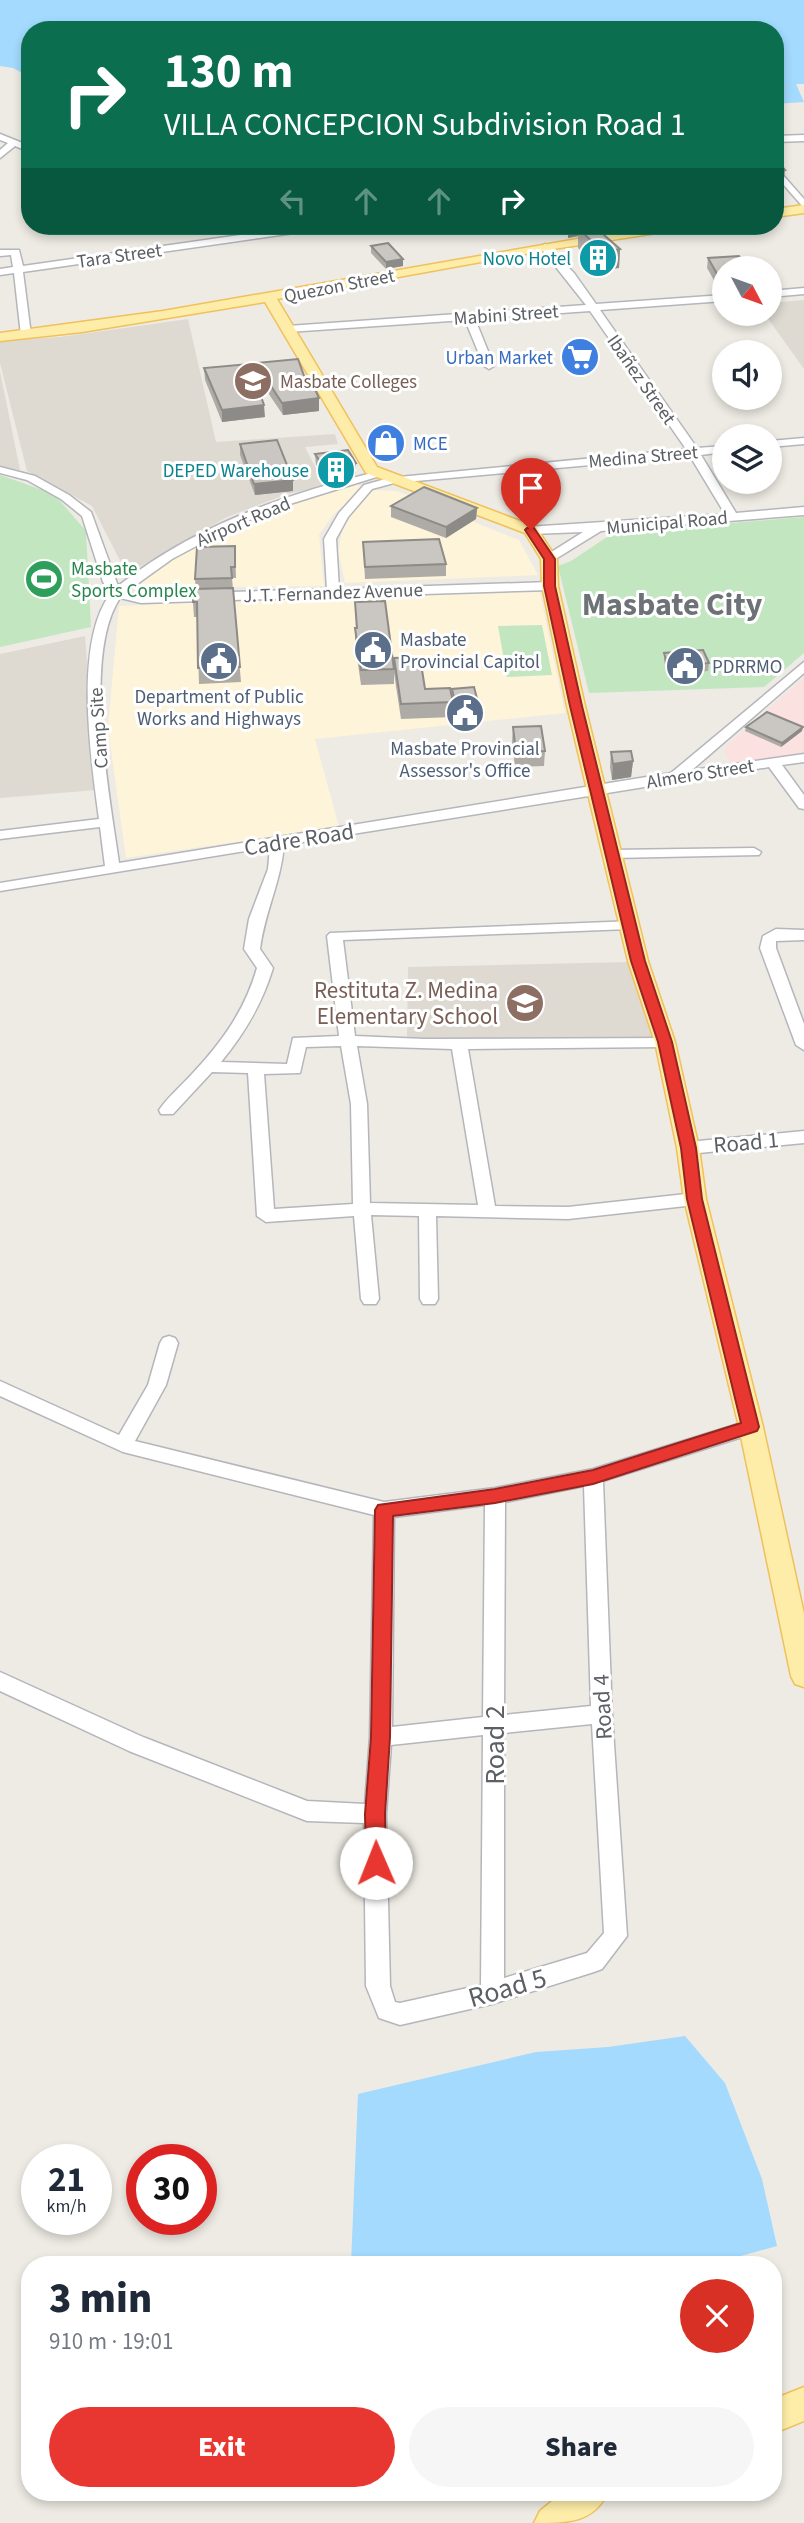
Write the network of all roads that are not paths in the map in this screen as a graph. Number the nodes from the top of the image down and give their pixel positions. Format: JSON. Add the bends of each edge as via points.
{"nodes":[{"id":1,"x":0,"y":137,"type":"edge"},
{"id":2,"x":804,"y":138,"type":"edge"},
{"id":3,"x":784,"y":139,"type":"edge"},
{"id":4,"x":13,"y":143,"type":"junction"},
{"id":5,"x":21,"y":146,"type":"edge"},
{"id":6,"x":0,"y":155,"type":"edge"},
{"id":7,"x":784,"y":181,"type":"edge"},
{"id":8,"x":804,"y":207,"type":"edge"},
{"id":9,"x":784,"y":210,"type":"edge"},
{"id":10,"x":258,"y":235,"type":"edge"},
{"id":11,"x":620,"y":235,"type":"edge"},
{"id":12,"x":545,"y":247,"type":"junction"},
{"id":13,"x":0,"y":253,"type":"edge"},
{"id":14,"x":18,"y":269,"type":"junction"},
{"id":15,"x":0,"y":272,"type":"edge"},
{"id":16,"x":804,"y":291,"type":"edge"},
{"id":17,"x":782,"y":293,"type":"edge"},
{"id":18,"x":271,"y":298,"type":"junction"},
{"id":19,"x":712,"y":299,"type":"edge"},
{"id":20,"x":592,"y":308,"type":"junction"},
{"id":21,"x":469,"y":317,"type":"junction"},
{"id":22,"x":288,"y":329,"type":"junction"},
{"id":23,"x":26,"y":335,"type":"junction"},
{"id":24,"x":0,"y":337,"type":"edge"},
{"id":25,"x":489,"y":366,"type":"dead end"},
{"id":26,"x":804,"y":441,"type":"edge"},
{"id":27,"x":782,"y":443,"type":"edge"},
{"id":28,"x":712,"y":450,"type":"edge"},
{"id":29,"x":694,"y":452,"type":"junction"},
{"id":30,"x":0,"y":470,"type":"edge"},
{"id":31,"x":386,"y":477,"type":"junction"},
{"id":32,"x":364,"y":483,"type":"junction"},
{"id":33,"x":804,"y":511,"type":"edge"},
{"id":34,"x":732,"y":516,"type":"junction"},
{"id":35,"x":598,"y":528,"type":"junction"},
{"id":36,"x":531,"y":530,"type":"junction"},
{"id":37,"x":549,"y":559,"type":"junction"},
{"id":38,"x":550,"y":586,"type":"junction"},
{"id":39,"x":332,"y":593,"type":"junction"},
{"id":40,"x":118,"y":594,"type":"junction"},
{"id":41,"x":804,"y":666,"type":"edge"},
{"id":42,"x":724,"y":734,"type":"junction"},
{"id":43,"x":804,"y":758,"type":"edge"},
{"id":44,"x":772,"y":761,"type":"junction"},
{"id":45,"x":727,"y":768,"type":"junction"},
{"id":46,"x":676,"y":777,"type":"junction"},
{"id":47,"x":597,"y":790,"type":"junction"},
{"id":48,"x":804,"y":805,"type":"edge"},
{"id":49,"x":107,"y":822,"type":"junction"},
{"id":50,"x":0,"y":835,"type":"edge"},
{"id":51,"x":277,"y":843,"type":"junction"},
{"id":52,"x":754,"y":852,"type":"dead end"},
{"id":53,"x":612,"y":854,"type":"junction"},
{"id":54,"x":112,"y":867,"type":"junction"},
{"id":55,"x":0,"y":887,"type":"edge"},
{"id":56,"x":629,"y":924,"type":"junction"},
{"id":57,"x":804,"y":936,"type":"edge"},
{"id":58,"x":348,"y":1041,"type":"junction"},
{"id":59,"x":665,"y":1042,"type":"junction"},
{"id":60,"x":459,"y":1044,"type":"junction"},
{"id":61,"x":804,"y":1045,"type":"edge"},
{"id":62,"x":208,"y":1067,"type":"junction"},
{"id":63,"x":256,"y":1069,"type":"junction"},
{"id":64,"x":167,"y":1110,"type":"dead end"},
{"id":65,"x":804,"y":1137,"type":"edge"},
{"id":66,"x":688,"y":1148,"type":"junction"},
{"id":67,"x":695,"y":1199,"type":"junction"},
{"id":68,"x":362,"y":1209,"type":"junction"},
{"id":69,"x":427,"y":1209,"type":"junction"},
{"id":70,"x":487,"y":1210,"type":"junction"},
{"id":71,"x":370,"y":1299,"type":"dead end"},
{"id":72,"x":429,"y":1299,"type":"dead end"},
{"id":73,"x":169,"y":1343,"type":"dead end"},
{"id":74,"x":0,"y":1388,"type":"edge"},
{"id":75,"x":751,"y":1427,"type":"junction"},
{"id":76,"x":123,"y":1445,"type":"junction"},
{"id":77,"x":593,"y":1477,"type":"junction"},
{"id":78,"x":495,"y":1496,"type":"junction"},
{"id":79,"x":384,"y":1510,"type":"junction"},
{"id":80,"x":804,"y":1676,"type":"edge"},
{"id":81,"x":0,"y":1681,"type":"edge"},
{"id":82,"x":602,"y":1714,"type":"junction"},
{"id":83,"x":494,"y":1726,"type":"junction"},
{"id":84,"x":381,"y":1737,"type":"junction"},
{"id":85,"x":375,"y":1814,"type":"junction"},
{"id":86,"x":616,"y":1936,"type":"joint"},
{"id":87,"x":492,"y":1993,"type":"junction"},
{"id":88,"x":804,"y":2404,"type":"edge"},
{"id":89,"x":782,"y":2413,"type":"edge"},
{"id":90,"x":580,"y":2501,"type":"edge"},
{"id":91,"x":552,"y":2523,"type":"edge"}],
"edges":[{"from":1,"to":4,"type":"street"},
{"from":2,"to":3,"type":"street"},
{"from":4,"to":5,"type":"street"},
{"from":4,"to":6,"type":"street"},
{"from":7,"to":8,"type":"street"},
{"from":8,"to":9,"type":"main road"},
{"from":10,"to":14,"type":"street","name":"Tara Street"},
{"from":11,"to":12,"type":"main road","name":"Quezon Street"},
{"from":12,"to":18,"type":"main road","name":"Quezon Street"},
{"from":12,"to":20,"type":"street","name":"Ibañez Street"},
{"from":13,"to":14,"type":"street","via":[[16,252]]},
{"from":14,"to":15,"type":"street","name":"Tara Street"},
{"from":14,"to":23,"type":"street"},
{"from":16,"to":17,"type":"street"},
{"from":18,"to":22,"type":"main road"},
{"from":18,"to":23,"type":"main road","name":"Quezon Street"},
{"from":19,"to":20,"type":"street","name":"Mabini Street"},
{"from":20,"to":21,"type":"street","name":"Mabini Street"},
{"from":20,"to":29,"type":"street","name":"Ibañez Street"},
{"from":21,"to":22,"type":"street","name":"Mabini Street"},
{"from":21,"to":25,"type":"street"},
{"from":22,"to":31,"type":"main road","via":[[365,461]]},
{"from":23,"to":24,"type":"main road","name":"Quezon Street"},
{"from":26,"to":27,"type":"street"},
{"from":28,"to":29,"type":"street","name":"Medina Street"},
{"from":29,"to":31,"type":"street","name":"Medina Street"},
{"from":29,"to":34,"type":"street","name":"Ibañez Street"},
{"from":30,"to":40,"type":"street","via":[[31,478],[87,515],[108,582]]},
{"from":31,"to":32,"type":"street","name":"Medina Street"},
{"from":31,"to":36,"type":"main road"},
{"from":32,"to":39,"type":"street","via":[[330,539]]},
{"from":32,"to":40,"type":"street","name":"Airport Road","via":[[259,509],[209,533]]},
{"from":33,"to":34,"type":"street","name":"Municipal Road"},
{"from":34,"to":35,"type":"street","name":"Municipal Road"},
{"from":35,"to":36,"type":"street","name":"Municipal Road"},
{"from":35,"to":37,"type":"street"},
{"from":36,"to":37,"type":"main road"},
{"from":37,"to":38,"type":"main road"},
{"from":38,"to":39,"type":"street","name":"J. T. Fernandez Avenue"},
{"from":38,"to":47,"type":"main road"},
{"from":39,"to":40,"type":"street","name":"J. T. Fernandez Avenue","via":[[141,599]]},
{"from":40,"to":49,"type":"street","name":"Camp Site","via":[[102,628],[93,690]]},
{"from":41,"to":42,"type":"street"},
{"from":42,"to":45,"type":"street","via":[[720,750]]},
{"from":42,"to":46,"type":"street"},
{"from":43,"to":44,"type":"street","name":"Almero Street"},
{"from":44,"to":45,"type":"street","name":"Almero Street"},
{"from":44,"to":48,"type":"street"},
{"from":45,"to":46,"type":"street","name":"Almero Street"},
{"from":46,"to":47,"type":"street","name":"Almero Street"},
{"from":47,"to":51,"type":"street","name":"Cadre Road"},
{"from":47,"to":53,"type":"main road"},
{"from":49,"to":50,"type":"street"},
{"from":49,"to":54,"type":"street","name":"Camp Site"},
{"from":51,"to":54,"type":"street","name":"Cadre Road"},
{"from":51,"to":62,"type":"street","via":[[275,869],[253,939],[252,949],[265,968],[261,988],[242,1026]]},
{"from":52,"to":53,"type":"street"},
{"from":53,"to":56,"type":"main road"},
{"from":54,"to":55,"type":"street","name":"Cadre Road"},
{"from":56,"to":58,"type":"street","via":[[335,936]]},
{"from":56,"to":59,"type":"main road"},
{"from":57,"to":61,"type":"street","via":[[776,934],[768,939]]},
{"from":58,"to":60,"type":"street"},
{"from":58,"to":63,"type":"street","via":[[299,1042],[294,1069]]},
{"from":58,"to":68,"type":"street","via":[[359,1104]]},
{"from":59,"to":60,"type":"street"},
{"from":59,"to":66,"type":"main road"},
{"from":60,"to":70,"type":"street"},
{"from":62,"to":63,"type":"street"},
{"from":62,"to":64,"type":"street"},
{"from":63,"to":68,"type":"street","via":[[265,1216]]},
{"from":65,"to":66,"type":"street","name":"Road 1"},
{"from":66,"to":67,"type":"main road"},
{"from":67,"to":70,"type":"street","via":[[568,1213]]},
{"from":67,"to":75,"type":"main road"},
{"from":68,"to":69,"type":"street"},
{"from":68,"to":71,"type":"street"},
{"from":69,"to":70,"type":"street"},
{"from":69,"to":72,"type":"street"},
{"from":73,"to":76,"type":"street","via":[[157,1385]]},
{"from":74,"to":76,"type":"street"},
{"from":75,"to":77,"type":"street"},
{"from":75,"to":80,"type":"main road"},
{"from":76,"to":79,"type":"street"},
{"from":77,"to":78,"type":"street"},
{"from":77,"to":82,"type":"street","name":"Road 4"},
{"from":78,"to":79,"type":"street"},
{"from":78,"to":83,"type":"street","name":"Road 2"},
{"from":79,"to":84,"type":"street"},
{"from":81,"to":85,"type":"street","via":[[136,1744],[307,1811]]},
{"from":82,"to":83,"type":"street"},
{"from":82,"to":86,"type":"street","name":"Road 4"},
{"from":83,"to":84,"type":"street"},
{"from":83,"to":87,"type":"street","name":"Road 2"},
{"from":84,"to":85,"type":"street"},
{"from":85,"to":87,"type":"street","name":"Road 5","via":[[378,1986],[387,2010],[400,2014]]},
{"from":86,"to":87,"type":"street","name":"Road 5","via":[[594,1961]]},
{"from":88,"to":89,"type":"main road"},
{"from":90,"to":91,"type":"main road"}]}
